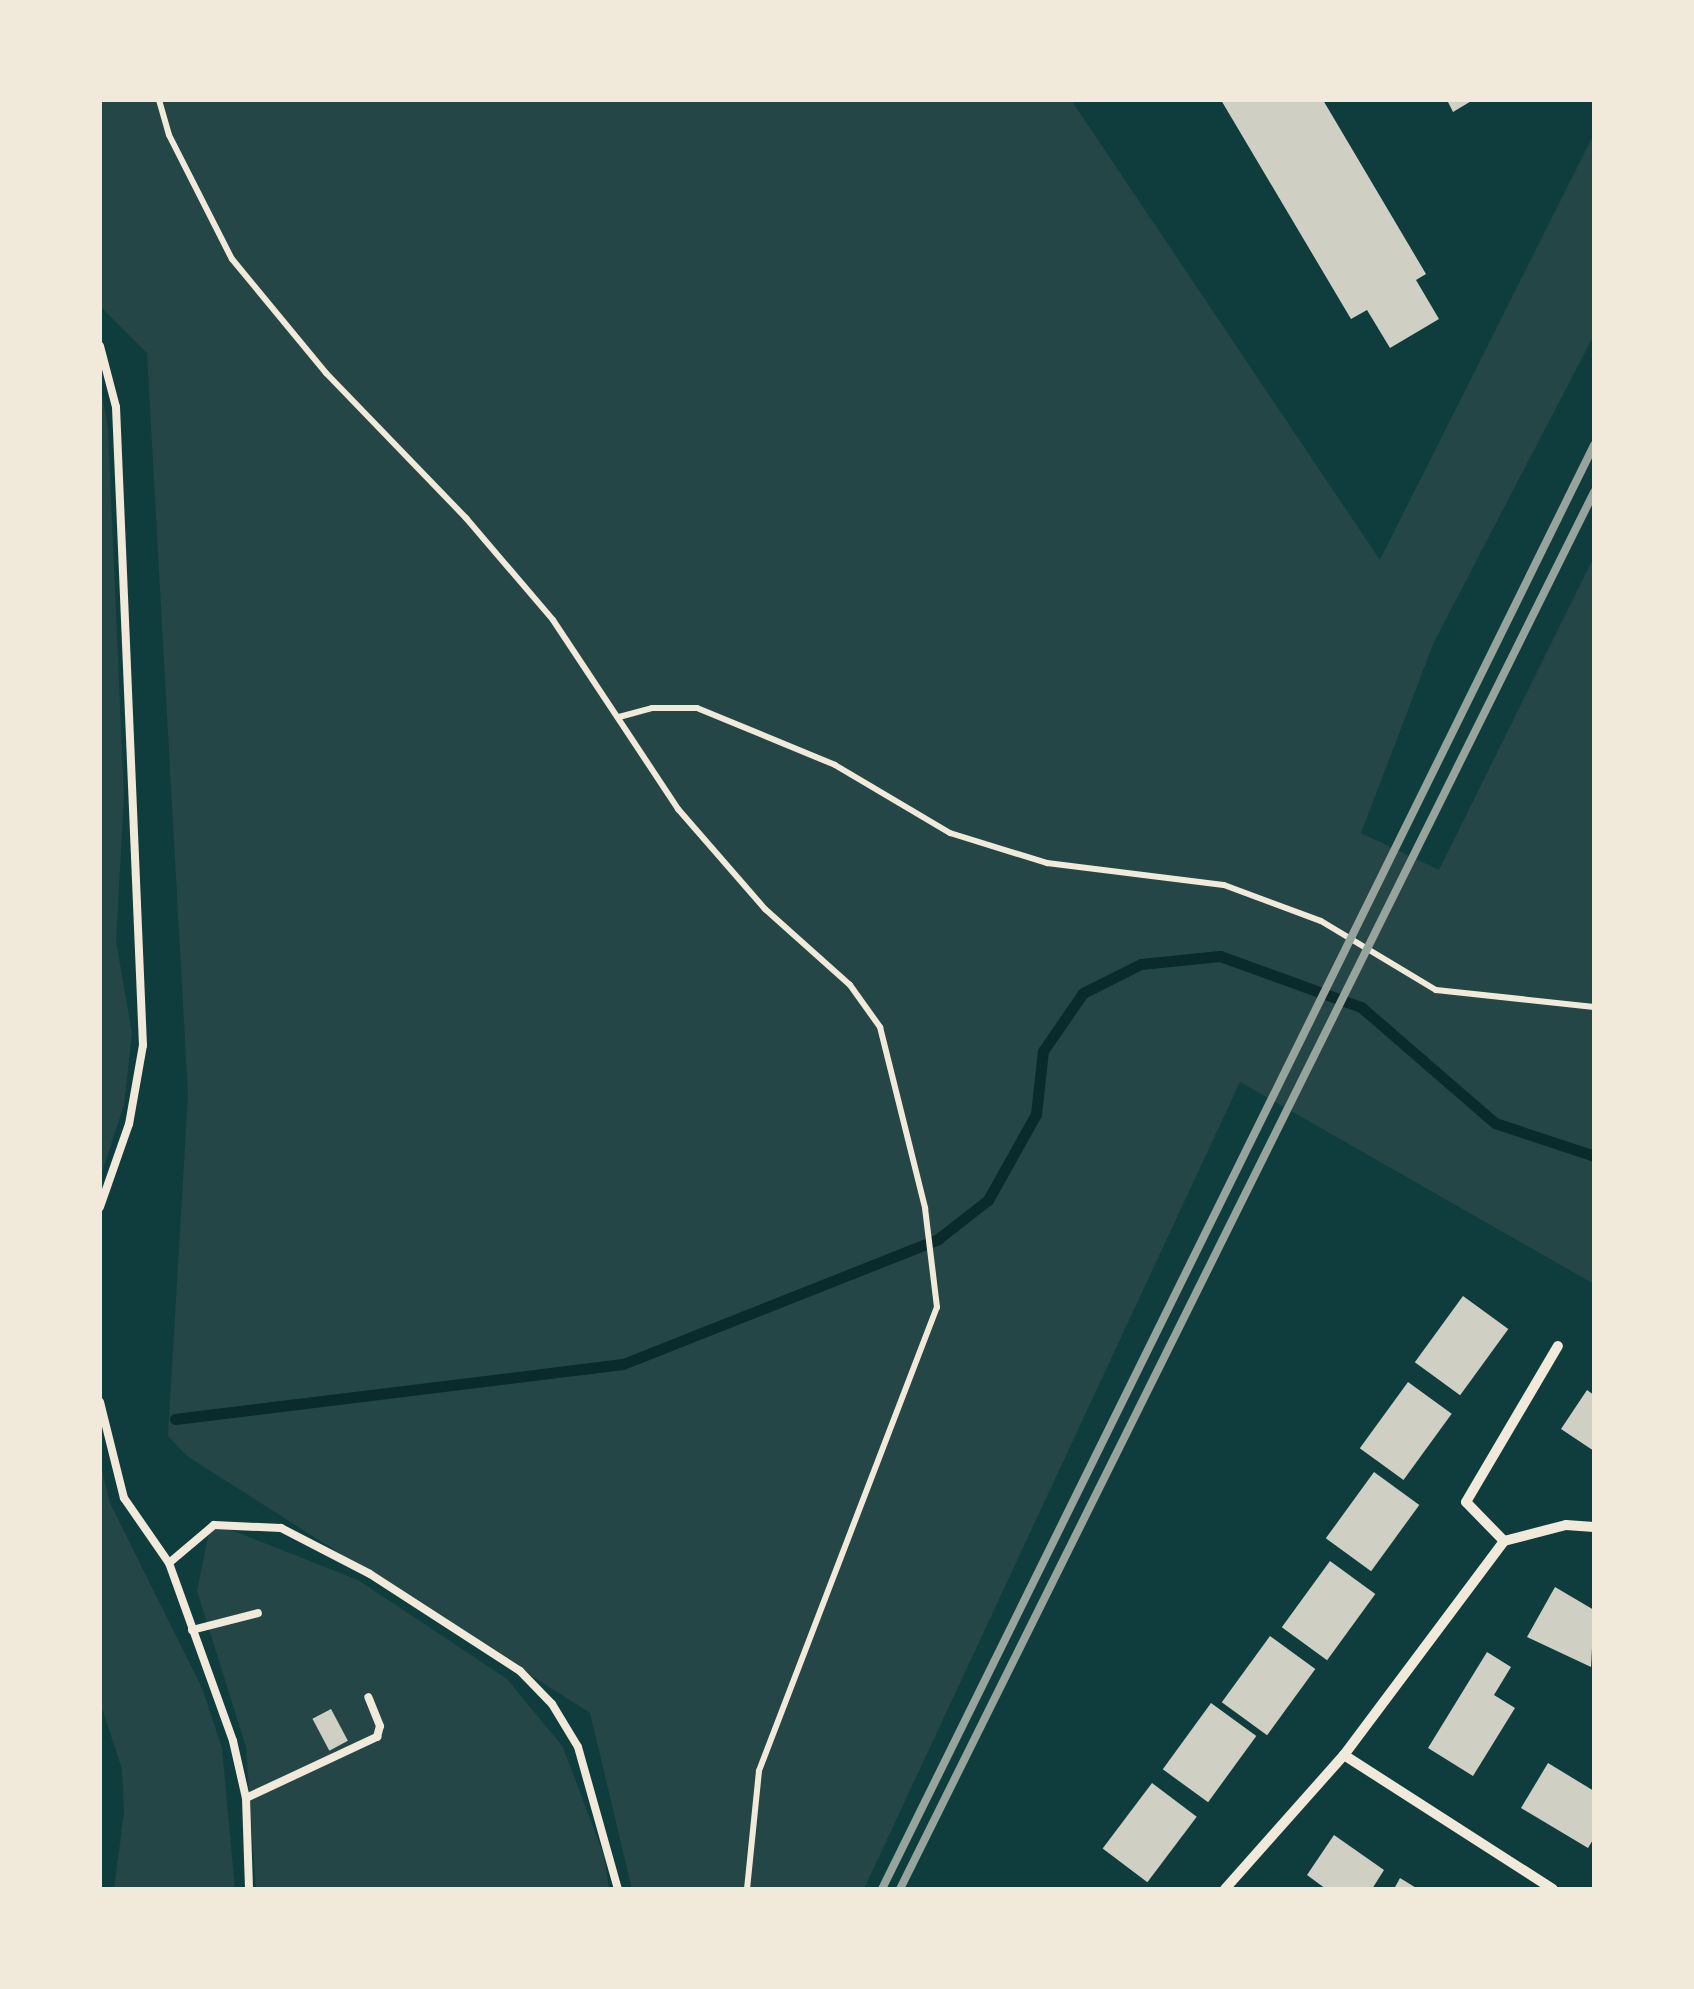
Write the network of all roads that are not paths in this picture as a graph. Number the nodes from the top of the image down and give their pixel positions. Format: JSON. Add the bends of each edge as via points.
{"nodes":[{"id":1,"x":100,"y":346,"type":"edge"},
{"id":2,"x":100,"y":1207,"type":"edge"},
{"id":3,"x":1558,"y":1346,"type":"dead end"},
{"id":4,"x":100,"y":1402,"type":"edge"},
{"id":5,"x":1594,"y":1527,"type":"edge"},
{"id":6,"x":1504,"y":1541,"type":"junction"},
{"id":7,"x":169,"y":1563,"type":"junction"},
{"id":8,"x":258,"y":1613,"type":"dead end"},
{"id":9,"x":192,"y":1630,"type":"junction"},
{"id":10,"x":368,"y":1697,"type":"dead end"},
{"id":11,"x":1344,"y":1755,"type":"junction"},
{"id":12,"x":246,"y":1798,"type":"junction"},
{"id":13,"x":249,"y":1889,"type":"edge"},
{"id":14,"x":618,"y":1889,"type":"edge"},
{"id":15,"x":1225,"y":1889,"type":"edge"},
{"id":16,"x":1553,"y":1889,"type":"edge"}],
"edges":[{"from":1,"to":2,"type":"lane","via":[[116,408],[143,1045],[129,1124]]},
{"from":3,"to":6,"type":"street","via":[[1466,1502]]},
{"from":4,"to":7,"type":"lane","via":[[124,1498]]},
{"from":5,"to":6,"type":"street","via":[[1566,1525]]},
{"from":6,"to":11,"type":"street"},
{"from":7,"to":9,"type":"lane"},
{"from":7,"to":14,"type":"lane","via":[[214,1525],[280,1528],[370,1574],[520,1671],[552,1704],[578,1747]]},
{"from":8,"to":9,"type":"lane"},
{"from":9,"to":12,"type":"lane","via":[[234,1740]]},
{"from":10,"to":12,"type":"lane","via":[[380,1726],[377,1738]]},
{"from":11,"to":15,"type":"street"},
{"from":11,"to":16,"type":"street"},
{"from":12,"to":13,"type":"lane"}]}
